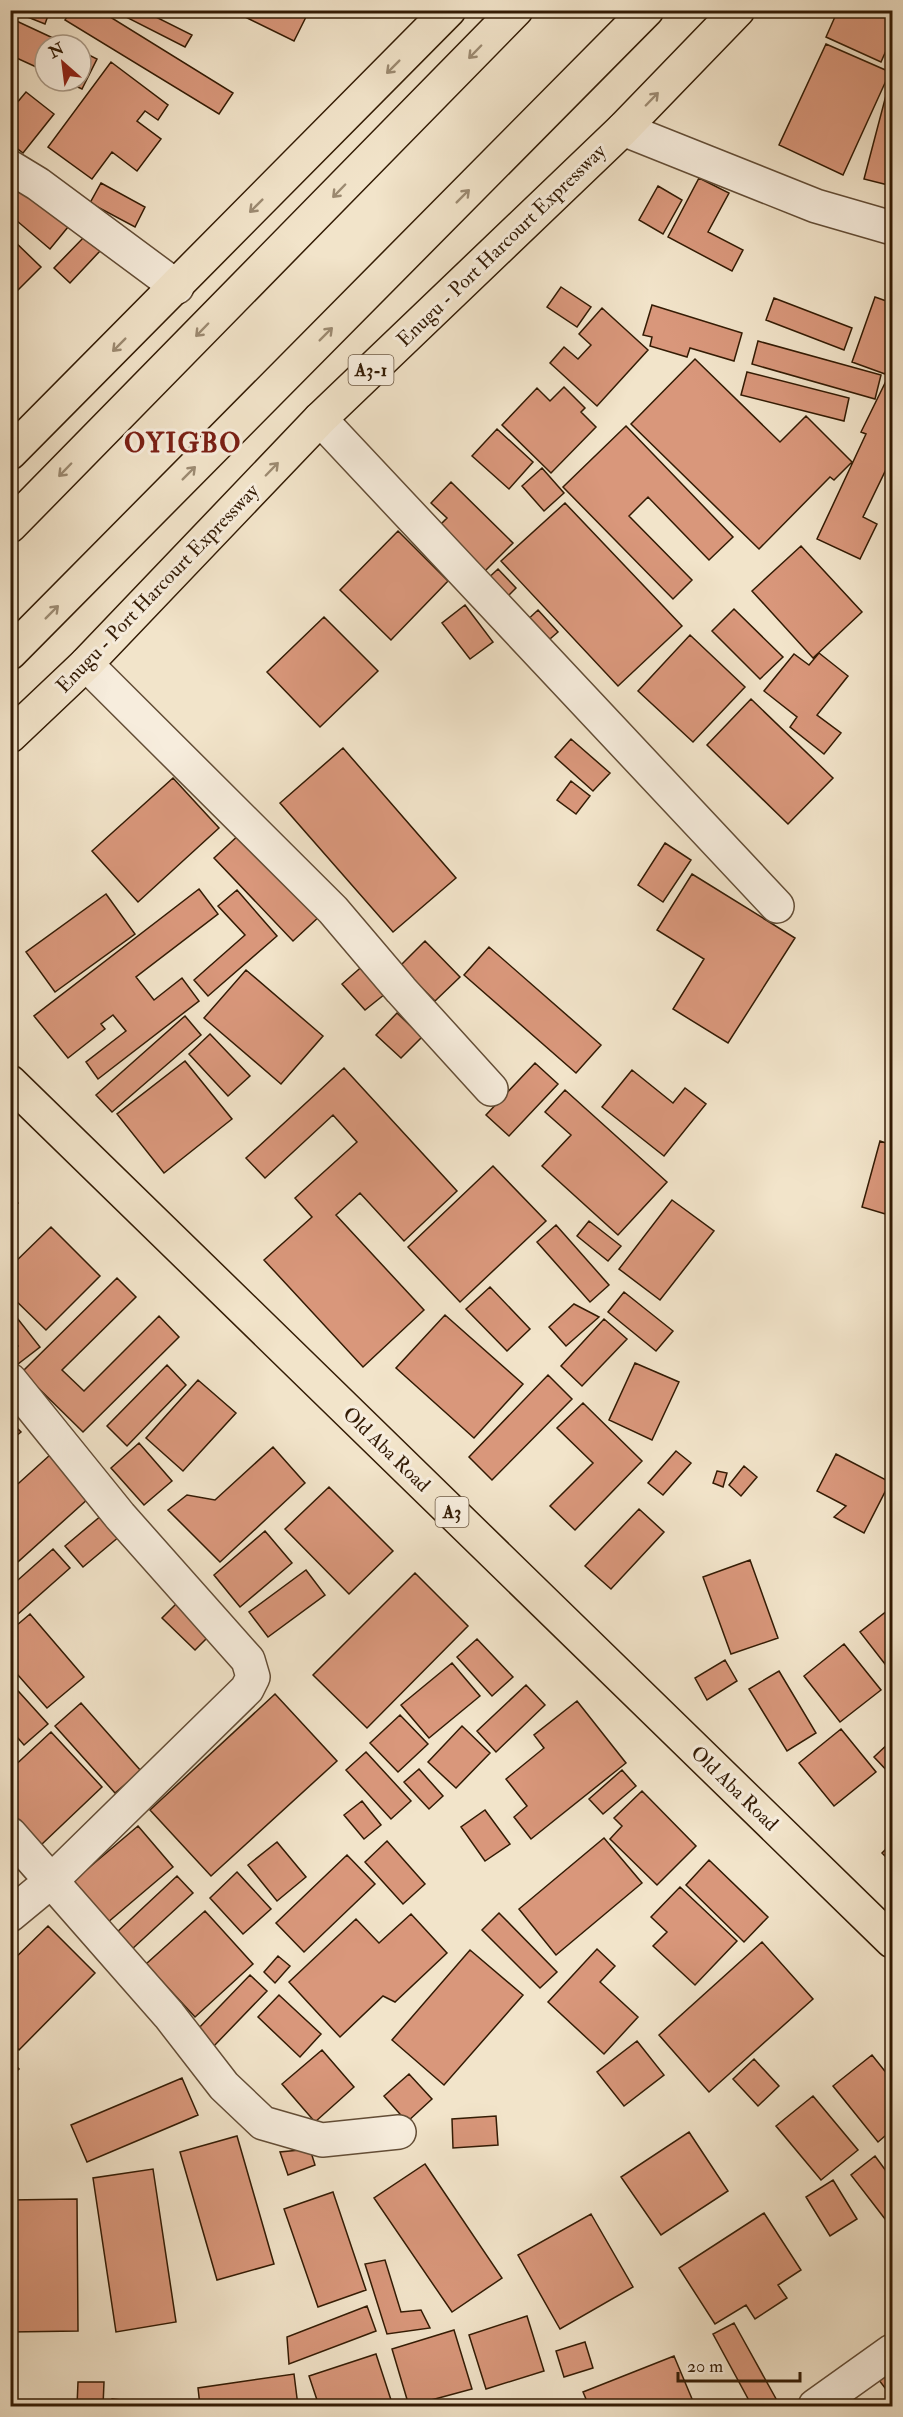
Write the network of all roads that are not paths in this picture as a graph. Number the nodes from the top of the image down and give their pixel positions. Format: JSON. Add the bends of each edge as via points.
{"nodes":[{"id":1,"x":449,"y":10,"type":"edge"},
{"id":2,"x":516,"y":10,"type":"edge"},
{"id":3,"x":647,"y":10,"type":"edge"},
{"id":4,"x":738,"y":10,"type":"edge"},
{"id":5,"x":623,"y":129,"type":"junction"},
{"id":6,"x":10,"y":167,"type":"edge"},
{"id":7,"x":892,"y":228,"type":"edge"},
{"id":8,"x":177,"y":287,"type":"junction"},
{"id":9,"x":320,"y":419,"type":"junction"},
{"id":10,"x":10,"y":453,"type":"edge"},
{"id":11,"x":10,"y":525,"type":"edge"},
{"id":12,"x":10,"y":653,"type":"edge"},
{"id":13,"x":86,"y":664,"type":"junction"},
{"id":14,"x":10,"y":736,"type":"edge"},
{"id":15,"x":777,"y":906,"type":"dead end"},
{"id":16,"x":10,"y":1082,"type":"edge"},
{"id":17,"x":490,"y":1089,"type":"dead end"},
{"id":18,"x":10,"y":1380,"type":"edge"},
{"id":19,"x":10,"y":1834,"type":"edge"},
{"id":20,"x":50,"y":1882,"type":"junction"},
{"id":21,"x":10,"y":1915,"type":"edge"},
{"id":22,"x":892,"y":1941,"type":"edge"},
{"id":23,"x":399,"y":2132,"type":"dead end"},
{"id":24,"x":892,"y":2351,"type":"edge"},
{"id":25,"x":815,"y":2406,"type":"edge"}],
"edges":[{"from":1,"to":8,"type":"main road","one_way":true},
{"from":2,"to":11,"type":"main road","one_way":true},
{"from":12,"to":3,"type":"main road","one_way":true},
{"from":5,"to":4,"type":"main road","name":"Enugu - Port Harcourt Expressway","number":"A3-1","one_way":true},
{"from":5,"to":7,"type":"street","via":[[816,206]]},
{"from":5,"to":9,"type":"main road","name":"Enugu - Port Harcourt Expressway","number":"A3-1"},
{"from":6,"to":8,"type":"street"},
{"from":8,"to":10,"type":"main road","one_way":true},
{"from":13,"to":9,"type":"main road","name":"Enugu - Port Harcourt Expressway","number":"A3-1","one_way":true},
{"from":9,"to":15,"type":"street"},
{"from":13,"to":14,"type":"main road","name":"Enugu - Port Harcourt Expressway","number":"A3-1"},
{"from":13,"to":17,"type":"street","via":[[333,910]]},
{"from":16,"to":22,"type":"main road","name":"Old Aba Road","number":"A3"},
{"from":18,"to":20,"type":"street","via":[[120,1516],[248,1660],[253,1677],[247,1689]]},
{"from":19,"to":20,"type":"street"},
{"from":20,"to":21,"type":"street"},
{"from":20,"to":23,"type":"street","via":[[169,2015],[224,2086],[263,2123],[322,2140]]},
{"from":24,"to":25,"type":"street"}]}
